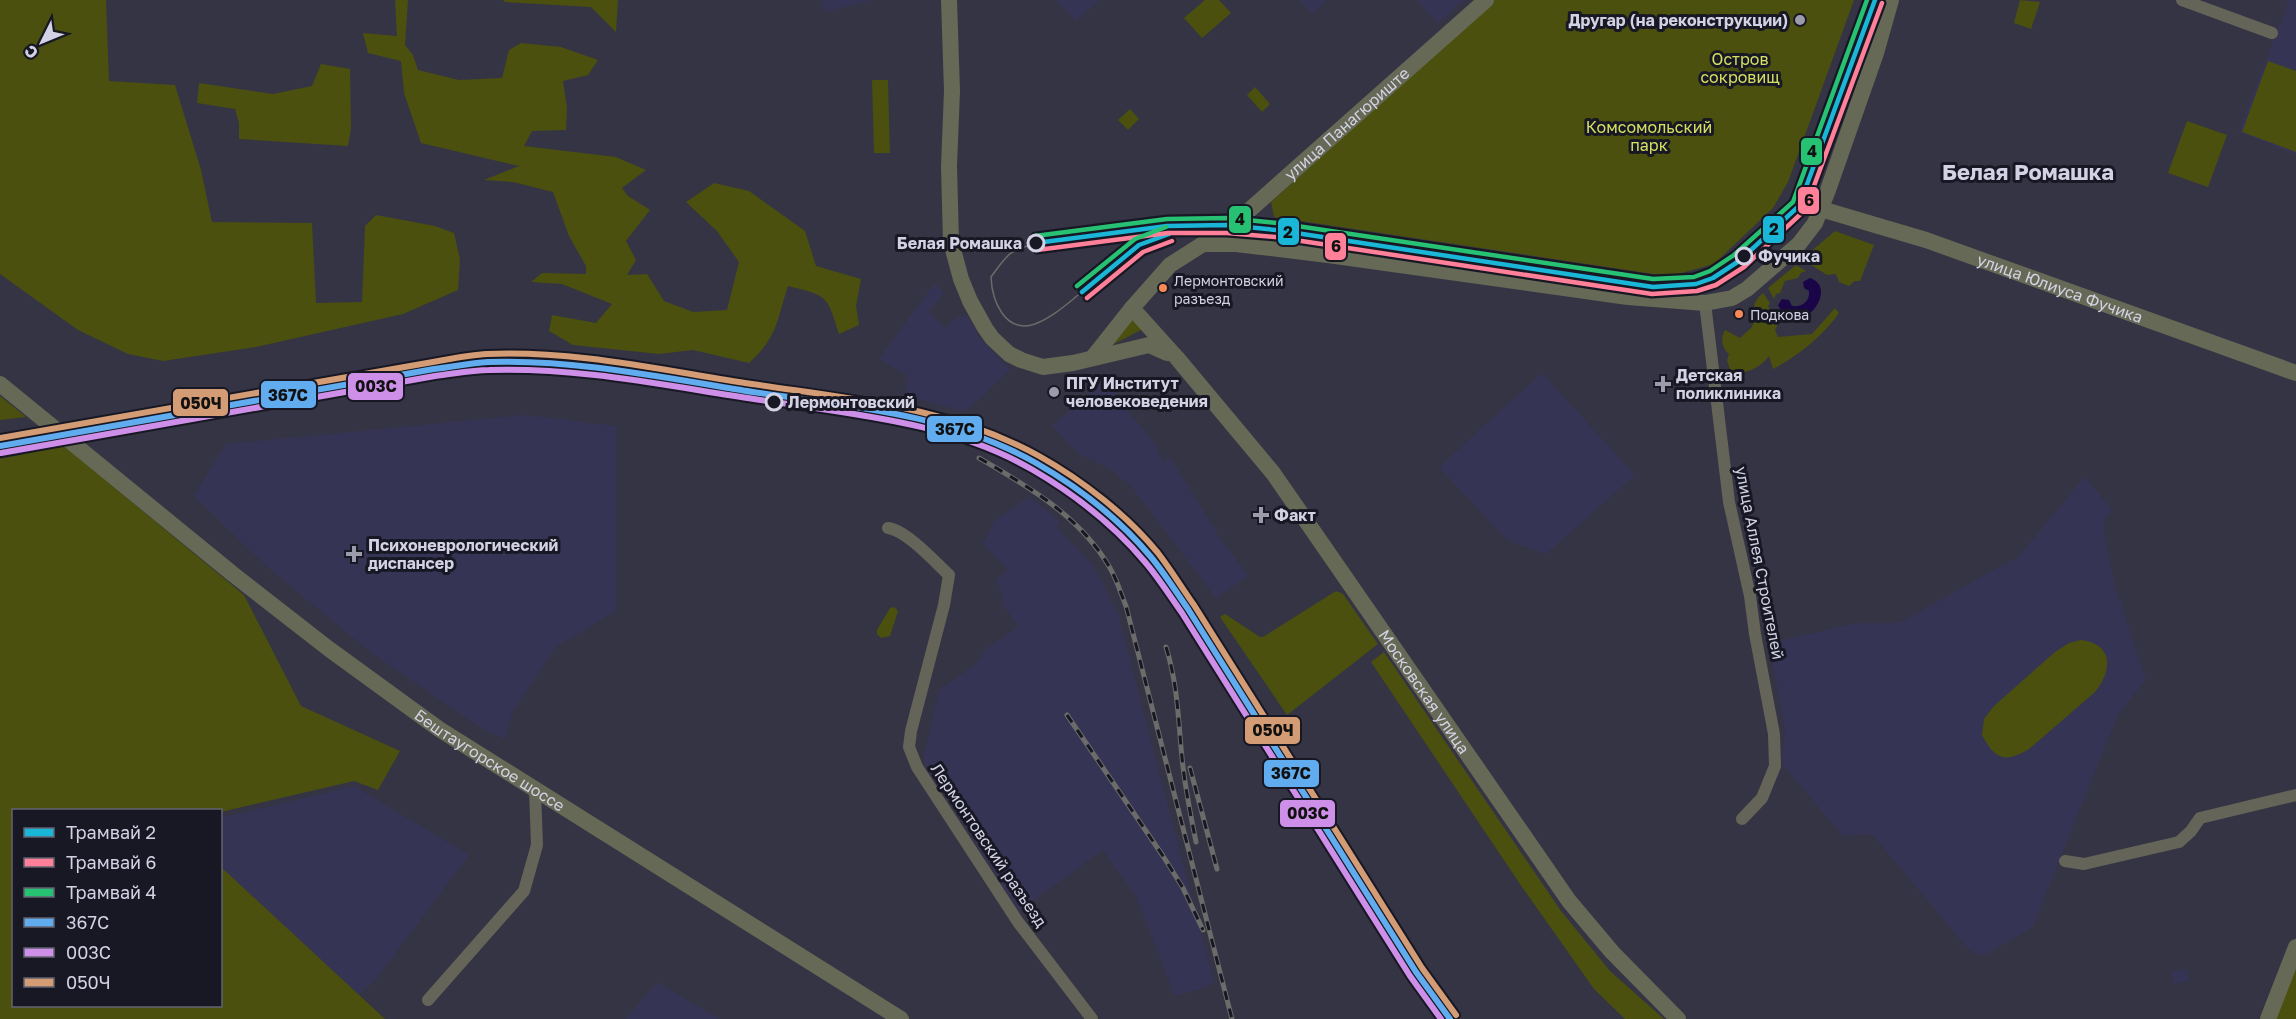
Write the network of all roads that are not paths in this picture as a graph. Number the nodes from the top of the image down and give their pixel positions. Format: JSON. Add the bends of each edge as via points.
{"nodes":[{"id":1,"x":949,"y":0,"type":"edge"},
{"id":2,"x":1486,"y":0,"type":"edge"},
{"id":3,"x":1891,"y":0,"type":"edge"},
{"id":4,"x":2182,"y":0,"type":"edge"},
{"id":5,"x":2272,"y":33,"type":"dead end"},
{"id":6,"x":1821,"y":209,"type":"junction"},
{"id":7,"x":1203,"y":244,"type":"junction"},
{"id":8,"x":1705,"y":303,"type":"junction"},
{"id":9,"x":1132,"y":308,"type":"junction"},
{"id":10,"x":1094,"y":356,"type":"junction"},
{"id":11,"x":1177,"y":358,"type":"junction"},
{"id":12,"x":2296,"y":373,"type":"edge"},
{"id":13,"x":0,"y":384,"type":"edge"},
{"id":14,"x":888,"y":528,"type":"dead end"},
{"id":15,"x":535,"y":791,"type":"junction"},
{"id":16,"x":2296,"y":795,"type":"edge"},
{"id":17,"x":1742,"y":819,"type":"dead end"},
{"id":18,"x":2065,"y":861,"type":"dead end"},
{"id":19,"x":2296,"y":947,"type":"edge"},
{"id":20,"x":428,"y":1000,"type":"dead end"},
{"id":21,"x":901,"y":1019,"type":"edge"},
{"id":22,"x":1092,"y":1019,"type":"edge"},
{"id":23,"x":1678,"y":1019,"type":"edge"},
{"id":24,"x":2268,"y":1019,"type":"edge"}],
"edges":[{"from":1,"to":10,"type":"street","name":"Московская улица","via":[[951,232],[955,263],[965,290],[992,338],[1009,354],[1043,366]]},
{"from":2,"to":7,"type":"street","name":"улица Панагюриште","via":[[1245,214]]},
{"from":3,"to":6,"type":"street"},
{"from":4,"to":5,"type":"street"},
{"from":6,"to":8,"type":"street","via":[[1799,244],[1747,289],[1732,298]]},
{"from":6,"to":12,"type":"street","name":"улица Юлиуса Фучика","via":[[1926,240]]},
{"from":7,"to":8,"type":"street","via":[[1236,244],[1628,297]]},
{"from":7,"to":9,"type":"street","name":"улица Панагюриште","via":[[1170,265]]},
{"from":8,"to":17,"type":"street","name":"улица Аллея Строителей","via":[[1729,502],[1774,734],[1775,766],[1762,798]]},
{"from":9,"to":10,"type":"street","name":"улица Панагюриште"},
{"from":9,"to":11,"type":"street","name":"Московская улица"},
{"from":10,"to":11,"type":"street","name":"Московская улица","via":[[1149,345]]},
{"from":11,"to":23,"type":"street","name":"Московская улица","via":[[1273,474],[1569,901],[1612,952]]},
{"from":13,"to":15,"type":"street","name":"Бештаугорское шоссе","via":[[329,649],[439,729]]},
{"from":14,"to":22,"type":"street","name":"Лермонтовский разъезд","via":[[895,528],[949,575],[911,731],[909,747],[917,767],[1018,922]]},
{"from":15,"to":20,"type":"street","via":[[537,845],[524,891]]},
{"from":15,"to":21,"type":"street","name":"Бештаугорское шоссе"},
{"from":16,"to":18,"type":"street","via":[[2200,818],[2179,842],[2084,864]]},
{"from":19,"to":24,"type":"street"}]}
